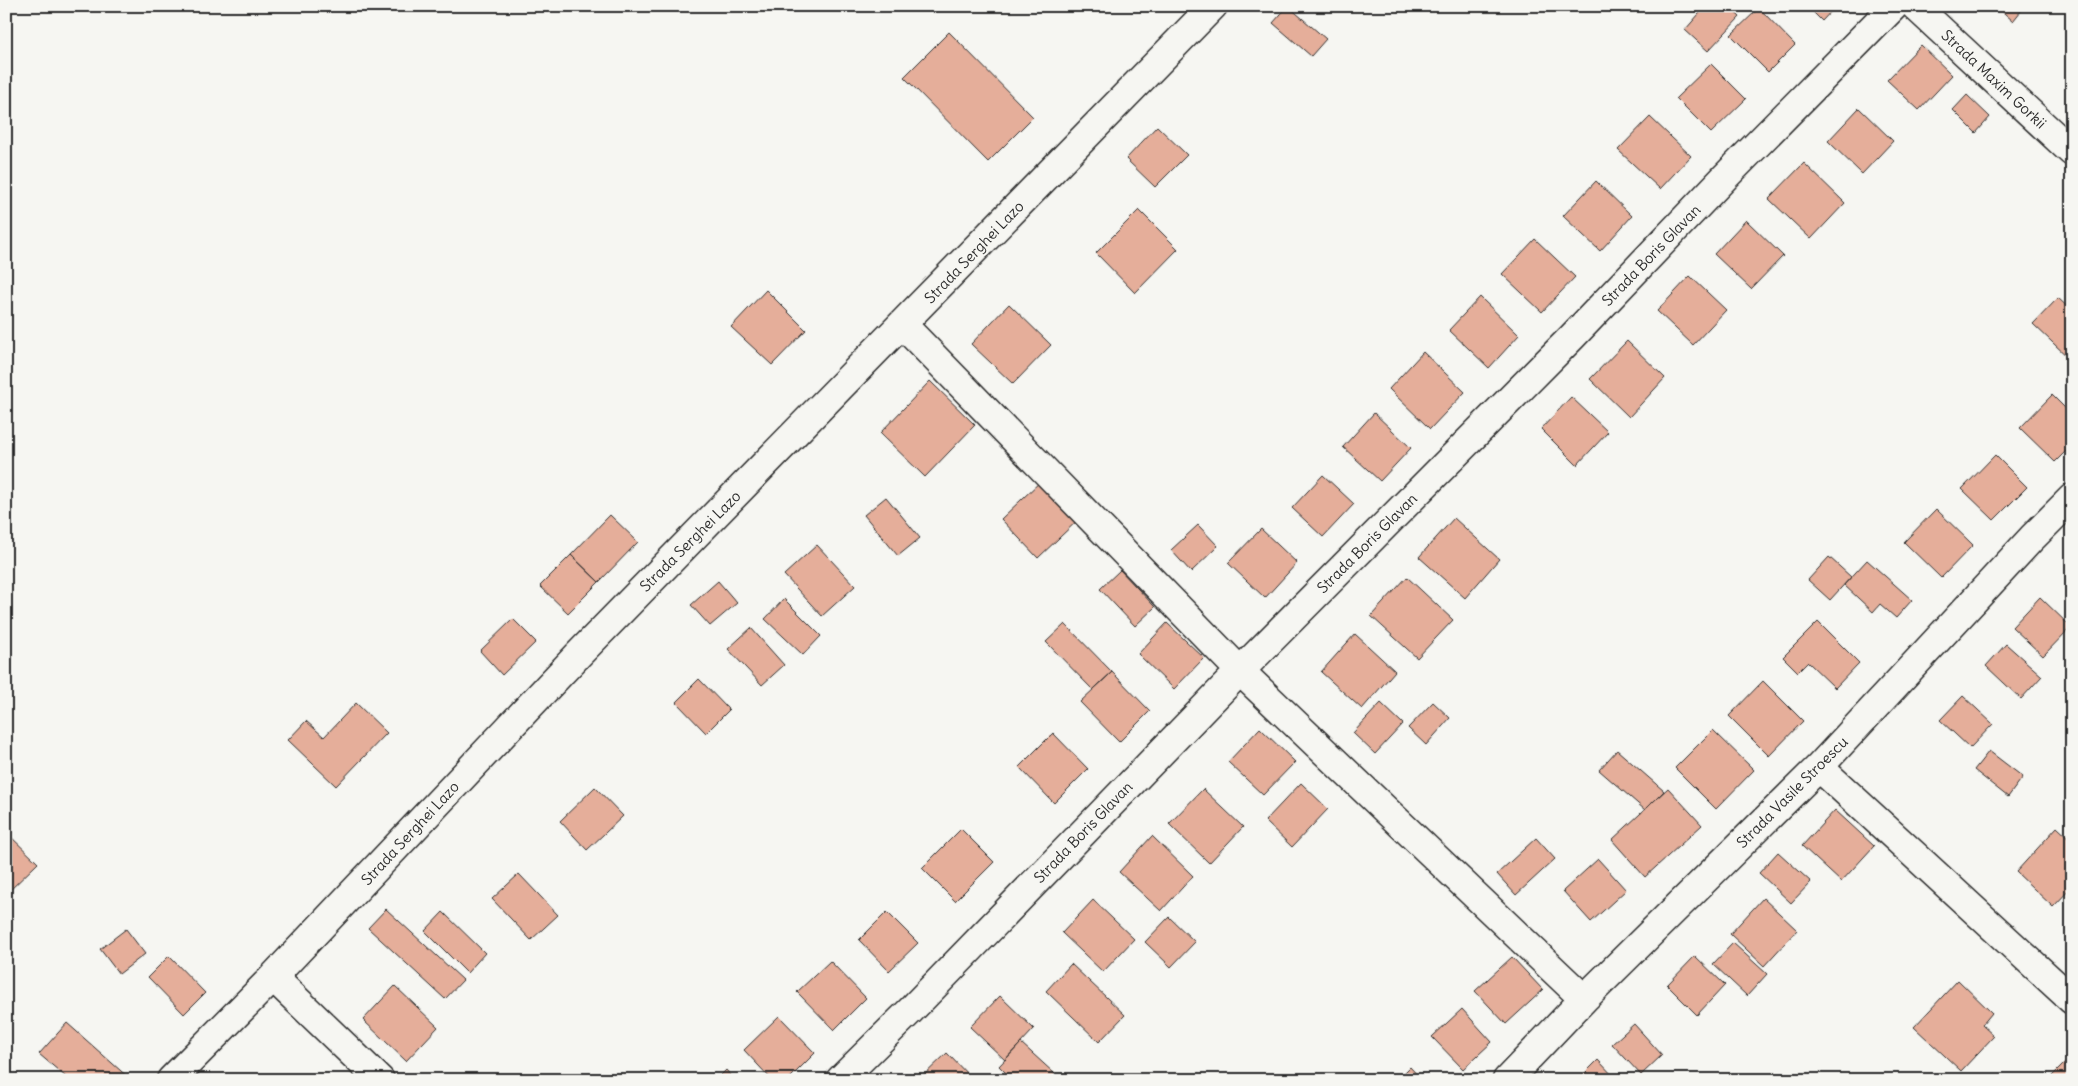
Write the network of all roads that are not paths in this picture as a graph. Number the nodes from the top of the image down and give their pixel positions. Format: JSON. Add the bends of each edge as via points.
{"nodes":[{"id":1,"x":1213,"y":6,"type":"edge"},
{"id":2,"x":1894,"y":6,"type":"edge"},
{"id":3,"x":1915,"y":6,"type":"edge"},
{"id":4,"x":2072,"y":152,"type":"edge"},
{"id":5,"x":903,"y":325,"type":"junction"},
{"id":6,"x":2072,"y":498,"type":"edge"},
{"id":7,"x":1240,"y":671,"type":"junction"},
{"id":8,"x":1819,"y":766,"type":"junction"},
{"id":9,"x":273,"y":977,"type":"junction"},
{"id":10,"x":1584,"y":999,"type":"junction"},
{"id":11,"x":2072,"y":1000,"type":"edge"},
{"id":12,"x":171,"y":1080,"type":"edge"},
{"id":13,"x":380,"y":1080,"type":"edge"},
{"id":14,"x":840,"y":1080,"type":"edge"},
{"id":15,"x":1507,"y":1080,"type":"edge"}],
"edges":[{"from":1,"to":5,"type":"street","name":"Strada Serghei Lazo"},
{"from":2,"to":7,"type":"street","name":"Strada Boris Glavan"},
{"from":3,"to":4,"type":"street","name":"Strada Maxim Gorkii"},
{"from":5,"to":7,"type":"street"},
{"from":5,"to":9,"type":"street","name":"Strada Serghei Lazo","via":[[578,655]]},
{"from":6,"to":8,"type":"street","name":"Strada Vasile Stroescu"},
{"from":7,"to":10,"type":"street"},
{"from":7,"to":14,"type":"street","name":"Strada Boris Glavan"},
{"from":8,"to":10,"type":"street","name":"Strada Vasile Stroescu"},
{"from":8,"to":11,"type":"street"},
{"from":9,"to":12,"type":"street","name":"Strada Serghei Lazo"},
{"from":9,"to":13,"type":"street"},
{"from":10,"to":15,"type":"street","name":"Strada Vasile Stroescu"}]}
